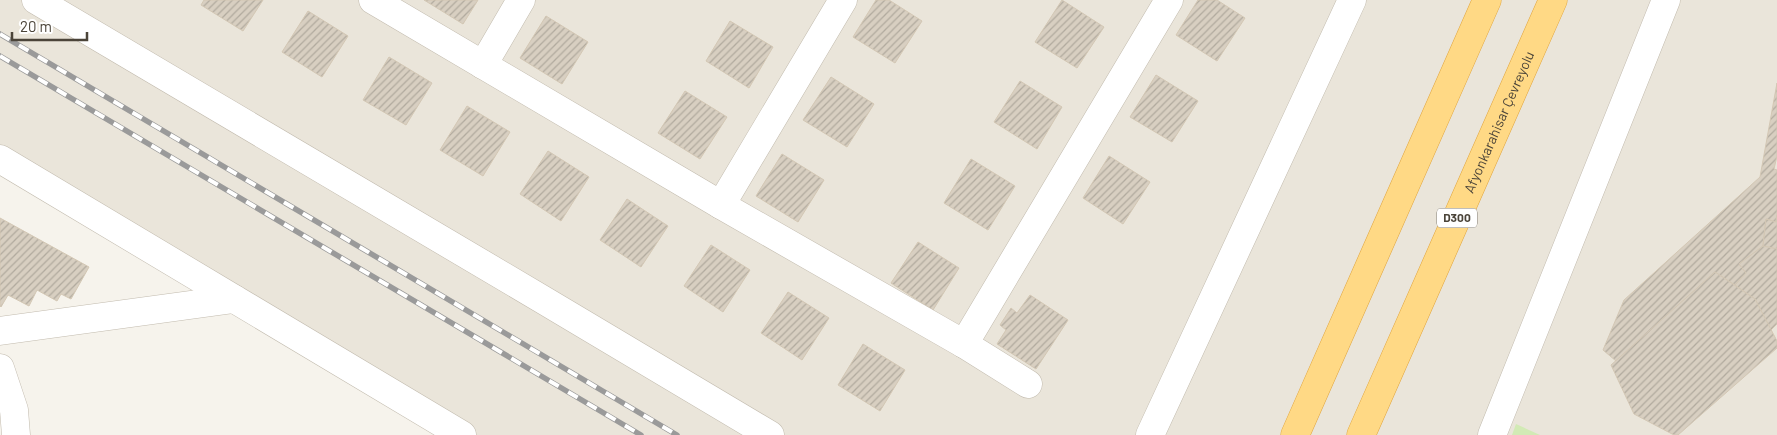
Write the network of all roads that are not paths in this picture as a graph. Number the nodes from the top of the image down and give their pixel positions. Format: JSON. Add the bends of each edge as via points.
{"nodes":[{"id":1,"x":36,"y":0,"type":"edge"},
{"id":2,"x":373,"y":0,"type":"edge"},
{"id":3,"x":521,"y":0,"type":"edge"},
{"id":4,"x":843,"y":0,"type":"edge"},
{"id":5,"x":1169,"y":0,"type":"edge"},
{"id":6,"x":1352,"y":0,"type":"edge"},
{"id":7,"x":1487,"y":0,"type":"edge"},
{"id":8,"x":1552,"y":0,"type":"edge"},
{"id":9,"x":1666,"y":0,"type":"edge"},
{"id":10,"x":483,"y":65,"type":"junction"},
{"id":11,"x":0,"y":159,"type":"edge"},
{"id":12,"x":721,"y":205,"type":"junction"},
{"id":13,"x":234,"y":299,"type":"junction"},
{"id":14,"x":0,"y":331,"type":"edge"},
{"id":15,"x":964,"y":344,"type":"junction"},
{"id":16,"x":0,"y":368,"type":"edge"},
{"id":17,"x":1028,"y":384,"type":"dead end"},
{"id":18,"x":16,"y":435,"type":"edge"},
{"id":19,"x":462,"y":435,"type":"edge"},
{"id":20,"x":770,"y":435,"type":"edge"},
{"id":21,"x":1150,"y":435,"type":"edge"},
{"id":22,"x":1295,"y":435,"type":"edge"},
{"id":23,"x":1360,"y":435,"type":"edge"},
{"id":24,"x":1492,"y":435,"type":"edge"}],
"edges":[{"from":1,"to":20,"type":"street"},
{"from":2,"to":10,"type":"street"},
{"from":3,"to":10,"type":"street"},
{"from":4,"to":12,"type":"street"},
{"from":5,"to":15,"type":"street"},
{"from":6,"to":21,"type":"street"},
{"from":7,"to":22,"type":"highway"},
{"from":8,"to":23,"type":"highway","name":"Afyonkarahisar Çevreyolu","number":"D300"},
{"from":9,"to":24,"type":"street"},
{"from":10,"to":12,"type":"street"},
{"from":11,"to":13,"type":"street"},
{"from":12,"to":15,"type":"street"},
{"from":13,"to":14,"type":"street"},
{"from":13,"to":19,"type":"street"},
{"from":15,"to":17,"type":"street"},
{"from":16,"to":18,"type":"street","via":[[14,410]]}]}
